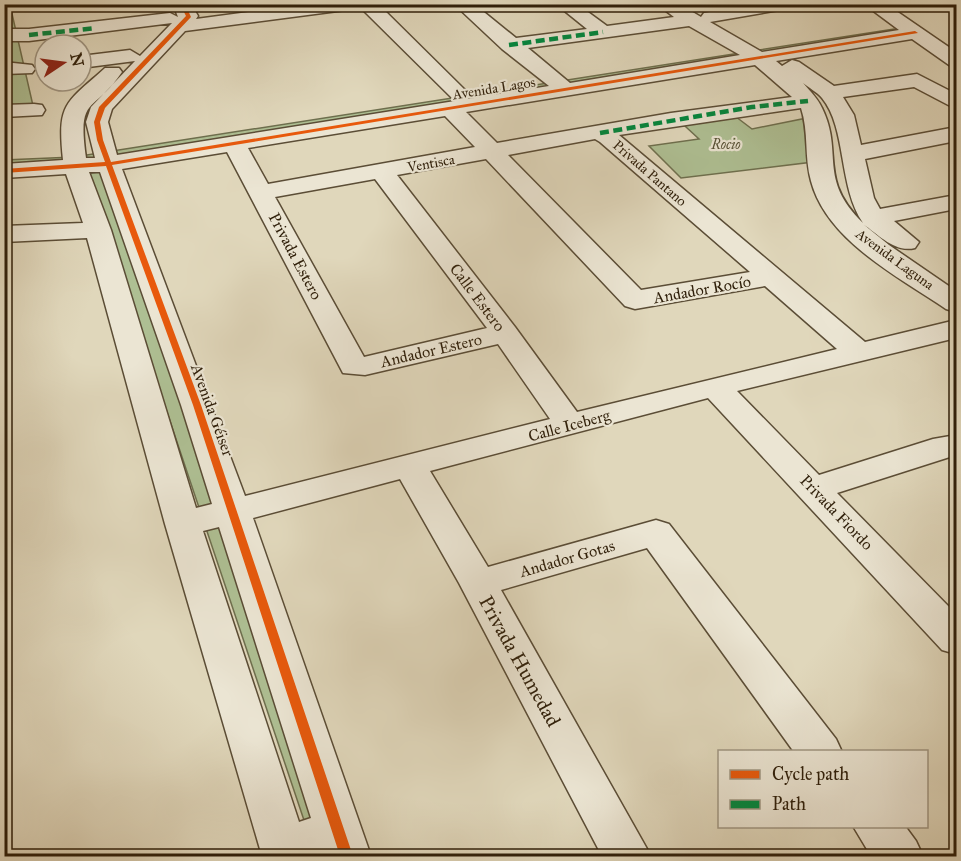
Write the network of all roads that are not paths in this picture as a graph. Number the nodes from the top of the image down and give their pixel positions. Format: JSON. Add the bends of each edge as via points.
{"nodes":[{"id":1,"x":356,"y":4,"type":"edge"},
{"id":2,"x":367,"y":4,"type":"edge"},
{"id":3,"x":463,"y":4,"type":"edge"},
{"id":4,"x":565,"y":4,"type":"edge"},
{"id":5,"x":666,"y":4,"type":"edge"},
{"id":6,"x":873,"y":4,"type":"edge"},
{"id":7,"x":783,"y":5,"type":"edge"},
{"id":8,"x":297,"y":8,"type":"edge"},
{"id":9,"x":689,"y":12,"type":"edge"},
{"id":10,"x":710,"y":17,"type":"junction"},
{"id":11,"x":172,"y":20,"type":"edge"},
{"id":12,"x":906,"y":21,"type":"edge"},
{"id":13,"x":603,"y":32,"type":"junction"},
{"id":14,"x":4,"y":34,"type":"edge"},
{"id":15,"x":957,"y":42,"type":"edge"},
{"id":16,"x":509,"y":45,"type":"junction"},
{"id":17,"x":957,"y":61,"type":"edge"},
{"id":18,"x":759,"y":64,"type":"junction"},
{"id":19,"x":98,"y":80,"type":"edge"},
{"id":20,"x":560,"y":85,"type":"junction"},
{"id":21,"x":720,"y":85,"type":"dead end"},
{"id":22,"x":455,"y":102,"type":"junction"},
{"id":23,"x":817,"y":103,"type":"junction"},
{"id":24,"x":957,"y":103,"type":"edge"},
{"id":25,"x":34,"y":110,"type":"dead end"},
{"id":26,"x":4,"y":111,"type":"edge"},
{"id":27,"x":358,"y":118,"type":"junction"},
{"id":28,"x":600,"y":134,"type":"junction"},
{"id":29,"x":957,"y":134,"type":"edge"},
{"id":30,"x":234,"y":143,"type":"junction"},
{"id":31,"x":492,"y":153,"type":"junction"},
{"id":32,"x":853,"y":154,"type":"junction"},
{"id":33,"x":4,"y":160,"type":"edge"},
{"id":34,"x":90,"y":160,"type":"junction"},
{"id":35,"x":4,"y":171,"type":"edge"},
{"id":36,"x":382,"y":172,"type":"junction"},
{"id":37,"x":262,"y":192,"type":"junction"},
{"id":38,"x":957,"y":202,"type":"edge"},
{"id":39,"x":872,"y":218,"type":"junction"},
{"id":40,"x":98,"y":230,"type":"junction"},
{"id":41,"x":4,"y":234,"type":"edge"},
{"id":42,"x":941,"y":266,"type":"edge"},
{"id":43,"x":770,"y":277,"type":"junction"},
{"id":44,"x":957,"y":303,"type":"edge"},
{"id":45,"x":166,"y":318,"type":"junction"},
{"id":46,"x":126,"y":327,"type":"junction"},
{"id":47,"x":957,"y":329,"type":"edge"},
{"id":48,"x":505,"y":333,"type":"junction"},
{"id":49,"x":859,"y":352,"type":"junction"},
{"id":50,"x":358,"y":367,"type":"joint"},
{"id":51,"x":715,"y":387,"type":"junction"},
{"id":52,"x":570,"y":425,"type":"junction"},
{"id":53,"x":957,"y":445,"type":"edge"},
{"id":54,"x":410,"y":467,"type":"junction"},
{"id":55,"x":815,"y":488,"type":"junction"},
{"id":56,"x":233,"y":511,"type":"junction"},
{"id":57,"x":183,"y":524,"type":"junction"},
{"id":58,"x":478,"y":583,"type":"junction"},
{"id":59,"x":957,"y":639,"type":"edge"},
{"id":60,"x":819,"y":750,"type":"edge"},
{"id":61,"x":878,"y":828,"type":"edge"},
{"id":62,"x":342,"y":844,"type":"edge"},
{"id":63,"x":285,"y":852,"type":"edge"},
{"id":64,"x":627,"y":856,"type":"edge"},
{"id":65,"x":899,"y":856,"type":"edge"}],
"edges":[{"from":1,"to":8,"type":"street"},
{"from":2,"to":22,"type":"street"},
{"from":3,"to":16,"type":"street"},
{"from":4,"to":13,"type":"street"},
{"from":5,"to":9,"type":"street","name":"Avenida Laguna"},
{"from":6,"to":12,"type":"street"},
{"from":7,"to":10,"type":"street"},
{"from":8,"to":11,"type":"street"},
{"from":9,"to":10,"type":"street","name":"Avenida Laguna"},
{"from":9,"to":13,"type":"street"},
{"from":9,"to":18,"type":"street","name":"Avenida Laguna"},
{"from":10,"to":18,"type":"street","name":"Avenida Laguna"},
{"from":11,"to":14,"type":"street"},
{"from":11,"to":19,"type":"street","name":"Avenida Géiser"},
{"from":11,"to":19,"type":"street","name":"Avenida Géiser"},
{"from":12,"to":15,"type":"street"},
{"from":12,"to":17,"type":"street"},
{"from":12,"to":18,"type":"street","name":"Avenida Lagos"},
{"from":13,"to":16,"type":"street"},
{"from":16,"to":20,"type":"street"},
{"from":18,"to":20,"type":"street","name":"Avenida Lagos"},
{"from":18,"to":21,"type":"street"},
{"from":18,"to":23,"type":"street","name":"Avenida Laguna"},
{"from":19,"to":34,"type":"street","name":"Avenida Géiser","via":[[102,107]]},
{"from":20,"to":22,"type":"street","name":"Avenida Lagos"},
{"from":22,"to":27,"type":"street","name":"Avenida Lagos"},
{"from":22,"to":31,"type":"street"},
{"from":23,"to":24,"type":"street","name":"Privada Pantano","via":[[916,80]]},
{"from":23,"to":28,"type":"street","name":"Privada Pantano","via":[[752,107]]},
{"from":23,"to":32,"type":"street","name":"Avenida Laguna","via":[[843,115]]},
{"from":23,"to":44,"type":"street","name":"Avenida Laguna","via":[[822,180],[828,199],[844,222]]},
{"from":25,"to":26,"type":"street"},
{"from":27,"to":30,"type":"street","name":"Avenida Lagos"},
{"from":27,"to":34,"type":"street","name":"Avenida Lagos"},
{"from":28,"to":31,"type":"street","name":"Ventisca"},
{"from":28,"to":43,"type":"street","name":"Privada Pantano"},
{"from":29,"to":32,"type":"street"},
{"from":30,"to":34,"type":"street","name":"Avenida Lagos"},
{"from":30,"to":37,"type":"street","name":"Privada Estero"},
{"from":31,"to":36,"type":"street","name":"Ventisca"},
{"from":31,"to":43,"type":"street","name":"Andador Rocío","via":[[634,300]]},
{"from":32,"to":39,"type":"street","name":"Avenida Laguna","via":[[862,198]]},
{"from":33,"to":34,"type":"street"},
{"from":34,"to":35,"type":"street"},
{"from":34,"to":40,"type":"street","name":"Avenida Géiser"},
{"from":34,"to":45,"type":"street","name":"Avenida Géiser"},
{"from":36,"to":37,"type":"street","name":"Ventisca"},
{"from":36,"to":48,"type":"street","name":"Calle Estero"},
{"from":37,"to":50,"type":"street","name":"Privada Estero","via":[[351,364]]},
{"from":38,"to":39,"type":"street"},
{"from":39,"to":42,"type":"street","name":"Avenida Laguna"},
{"from":40,"to":41,"type":"street"},
{"from":40,"to":46,"type":"street","name":"Avenida Géiser"},
{"from":43,"to":49,"type":"street","name":"Privada Pantano"},
{"from":45,"to":46,"type":"street"},
{"from":45,"to":56,"type":"street","name":"Avenida Géiser"},
{"from":46,"to":57,"type":"street","name":"Avenida Géiser"},
{"from":47,"to":49,"type":"street","name":"Calle Iceberg"},
{"from":48,"to":50,"type":"street","name":"Andador Estero"},
{"from":48,"to":52,"type":"street","name":"Calle Estero"},
{"from":49,"to":51,"type":"street","name":"Calle Iceberg"},
{"from":51,"to":52,"type":"street","name":"Calle Iceberg"},
{"from":51,"to":55,"type":"street","name":"Privada Fiordo"},
{"from":52,"to":54,"type":"street","name":"Calle Iceberg"},
{"from":53,"to":55,"type":"street"},
{"from":54,"to":56,"type":"street","name":"Calle Iceberg"},
{"from":54,"to":58,"type":"street","name":"Privada Humedad"},
{"from":55,"to":59,"type":"street","name":"Privada Fiordo"},
{"from":56,"to":57,"type":"street","name":"Calle Iceberg"},
{"from":56,"to":62,"type":"street","name":"Avenida Géiser"},
{"from":57,"to":63,"type":"street","name":"Avenida Géiser"},
{"from":58,"to":60,"type":"street","name":"Andador Gotas","via":[[656,533]]},
{"from":58,"to":64,"type":"street","name":"Privada Humedad"},
{"from":61,"to":65,"type":"street"},
{"from":62,"to":63,"type":"street"}]}
